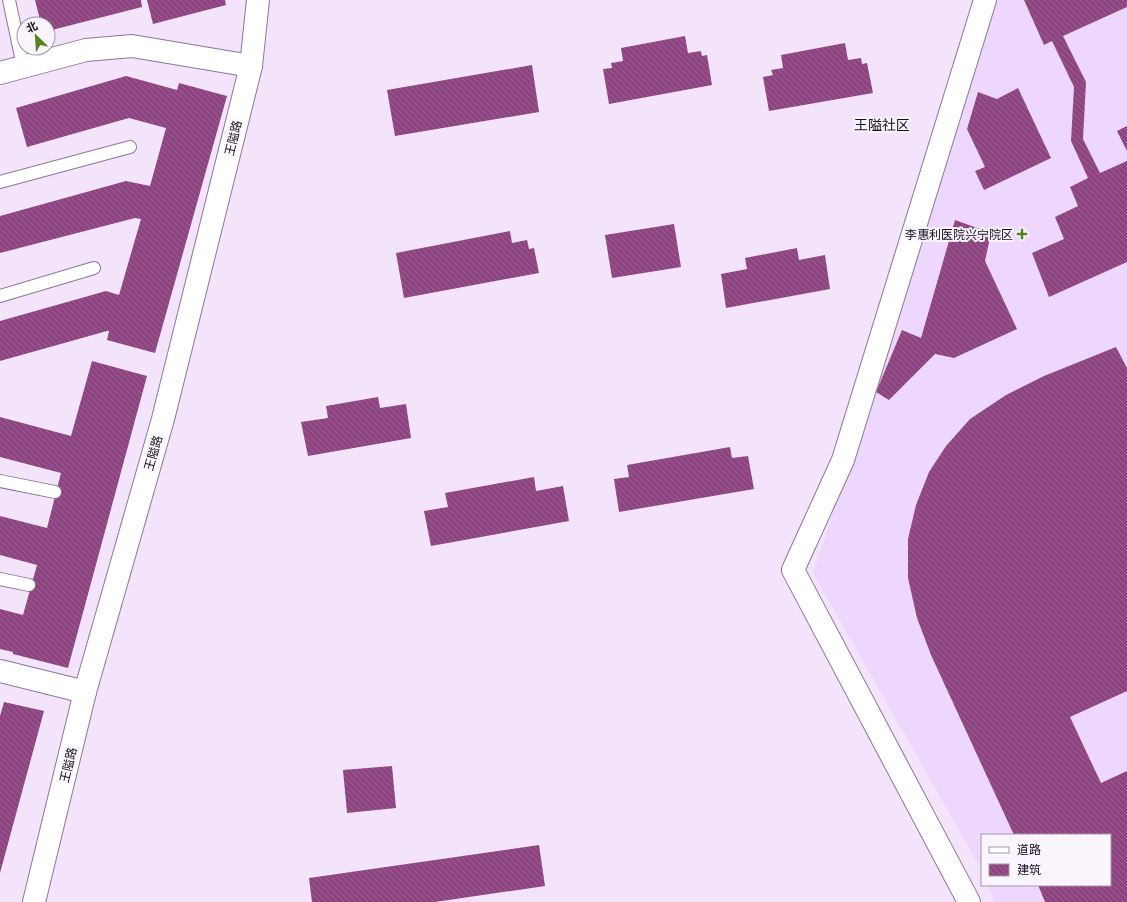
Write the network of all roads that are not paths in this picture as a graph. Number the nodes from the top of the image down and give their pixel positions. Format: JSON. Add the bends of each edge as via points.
{"nodes":[{"id":1,"x":9,"y":0,"type":"edge"},
{"id":2,"x":258,"y":0,"type":"edge"},
{"id":3,"x":985,"y":0,"type":"edge"},
{"id":4,"x":23,"y":66,"type":"junction"},
{"id":5,"x":251,"y":66,"type":"junction"},
{"id":6,"x":0,"y":73,"type":"edge"},
{"id":7,"x":130,"y":147,"type":"dead end"},
{"id":8,"x":0,"y":182,"type":"edge"},
{"id":9,"x":94,"y":268,"type":"dead end"},
{"id":10,"x":0,"y":296,"type":"edge"},
{"id":11,"x":0,"y":481,"type":"edge"},
{"id":12,"x":55,"y":492,"type":"dead end"},
{"id":13,"x":0,"y":579,"type":"edge"},
{"id":14,"x":30,"y":585,"type":"dead end"},
{"id":15,"x":0,"y":671,"type":"edge"},
{"id":16,"x":85,"y":692,"type":"junction"},
{"id":17,"x":34,"y":902,"type":"edge"},
{"id":18,"x":969,"y":902,"type":"edge"}],
"edges":[{"from":1,"to":4,"type":"lane"},
{"from":2,"to":5,"type":"street","name":"王隘路"},
{"from":3,"to":18,"type":"street","via":[[843,460],[794,570]]},
{"from":4,"to":5,"type":"street","via":[[86,50],[132,46]]},
{"from":4,"to":6,"type":"street"},
{"from":5,"to":16,"type":"street","name":"王隘路","via":[[163,419]]},
{"from":7,"to":8,"type":"lane"},
{"from":9,"to":10,"type":"lane"},
{"from":11,"to":12,"type":"lane"},
{"from":13,"to":14,"type":"lane"},
{"from":15,"to":16,"type":"street"},
{"from":16,"to":17,"type":"street","name":"王隘路"}]}
